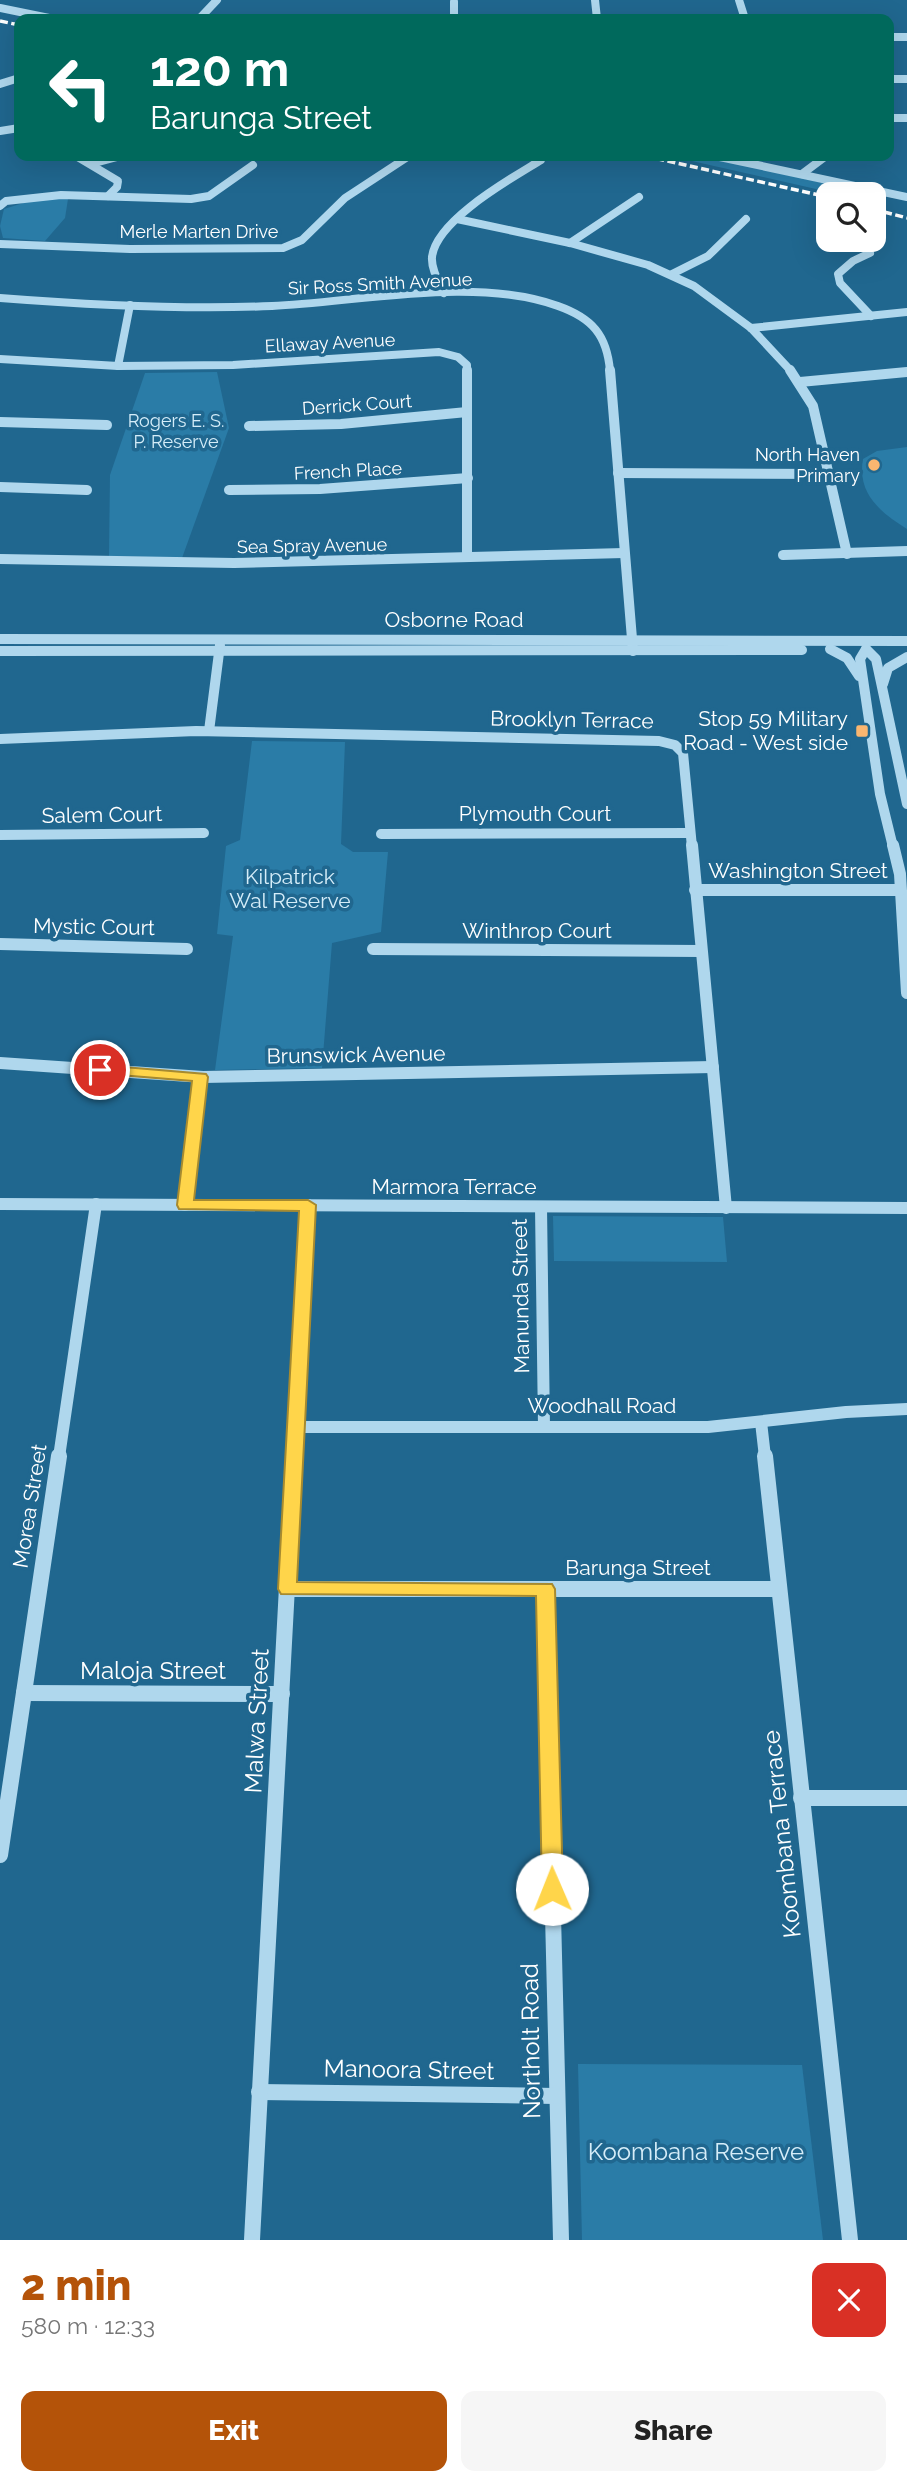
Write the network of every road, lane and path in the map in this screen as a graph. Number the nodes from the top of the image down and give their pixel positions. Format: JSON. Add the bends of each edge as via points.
{"nodes":[{"id":1,"x":217,"y":0,"type":"edge"},
{"id":2,"x":454,"y":2,"type":"dead end"},
{"id":3,"x":0,"y":8,"type":"edge"},
{"id":4,"x":29,"y":14,"type":"edge"},
{"id":5,"x":204,"y":14,"type":"edge"},
{"id":6,"x":454,"y":14,"type":"edge"},
{"id":7,"x":85,"y":161,"type":"edge"},
{"id":8,"x":102,"y":161,"type":"edge"},
{"id":9,"x":402,"y":161,"type":"edge"},
{"id":10,"x":540,"y":161,"type":"edge"},
{"id":11,"x":739,"y":161,"type":"edge"},
{"id":12,"x":819,"y":161,"type":"edge"},
{"id":13,"x":91,"y":164,"type":"junction"},
{"id":14,"x":253,"y":164,"type":"dead end"},
{"id":15,"x":802,"y":174,"type":"junction"},
{"id":16,"x":108,"y":196,"type":"junction"},
{"id":17,"x":639,"y":197,"type":"dead end"},
{"id":18,"x":907,"y":197,"type":"edge"},
{"id":19,"x":2,"y":202,"type":"edge"},
{"id":20,"x":457,"y":219,"type":"junction"},
{"id":21,"x":746,"y":219,"type":"dead end"},
{"id":22,"x":570,"y":243,"type":"junction"},
{"id":23,"x":0,"y":244,"type":"edge"},
{"id":24,"x":870,"y":253,"type":"dead end"},
{"id":25,"x":672,"y":274,"type":"junction"},
{"id":26,"x":444,"y":293,"type":"junction"},
{"id":27,"x":0,"y":298,"type":"edge"},
{"id":28,"x":130,"y":305,"type":"junction"},
{"id":29,"x":907,"y":312,"type":"edge"},
{"id":30,"x":871,"y":316,"type":"junction"},
{"id":31,"x":751,"y":328,"type":"junction"},
{"id":32,"x":0,"y":359,"type":"edge"},
{"id":33,"x":118,"y":366,"type":"junction"},
{"id":34,"x":907,"y":372,"type":"edge"},
{"id":35,"x":800,"y":382,"type":"junction"},
{"id":36,"x":467,"y":412,"type":"junction"},
{"id":37,"x":0,"y":422,"type":"edge"},
{"id":38,"x":107,"y":425,"type":"dead end"},
{"id":39,"x":249,"y":426,"type":"dead end"},
{"id":40,"x":618,"y":473,"type":"junction"},
{"id":41,"x":830,"y":474,"type":"junction"},
{"id":42,"x":468,"y":478,"type":"junction"},
{"id":43,"x":0,"y":486,"type":"edge"},
{"id":44,"x":88,"y":490,"type":"dead end"},
{"id":45,"x":229,"y":490,"type":"dead end"},
{"id":46,"x":907,"y":551,"type":"edge"},
{"id":47,"x":624,"y":553,"type":"junction"},
{"id":48,"x":847,"y":554,"type":"junction"},
{"id":49,"x":783,"y":555,"type":"dead end"},
{"id":50,"x":467,"y":556,"type":"junction"},
{"id":51,"x":0,"y":559,"type":"edge"},
{"id":52,"x":0,"y":639,"type":"edge"},
{"id":53,"x":221,"y":639,"type":"junction"},
{"id":54,"x":892,"y":641,"type":"junction"},
{"id":55,"x":907,"y":641,"type":"edge"},
{"id":56,"x":633,"y":645,"type":"junction"},
{"id":57,"x":833,"y":645,"type":"junction"},
{"id":58,"x":866,"y":649,"type":"junction"},
{"id":59,"x":907,"y":649,"type":"edge"},
{"id":60,"x":0,"y":651,"type":"edge"},
{"id":61,"x":219,"y":651,"type":"junction"},
{"id":62,"x":907,"y":657,"type":"edge"},
{"id":63,"x":865,"y":685,"type":"junction"},
{"id":64,"x":882,"y":686,"type":"junction"},
{"id":65,"x":209,"y":731,"type":"junction"},
{"id":66,"x":0,"y":739,"type":"edge"},
{"id":67,"x":880,"y":794,"type":"junction"},
{"id":68,"x":906,"y":797,"type":"edge"},
{"id":69,"x":204,"y":833,"type":"dead end"},
{"id":70,"x":690,"y":833,"type":"junction"},
{"id":71,"x":381,"y":834,"type":"dead end"},
{"id":72,"x":0,"y":835,"type":"edge"},
{"id":73,"x":695,"y":890,"type":"junction"},
{"id":74,"x":901,"y":890,"type":"junction"},
{"id":75,"x":0,"y":944,"type":"edge"},
{"id":76,"x":187,"y":949,"type":"dead end"},
{"id":77,"x":373,"y":949,"type":"dead end"},
{"id":78,"x":701,"y":951,"type":"junction"},
{"id":79,"x":907,"y":993,"type":"edge"},
{"id":80,"x":0,"y":1063,"type":"edge"},
{"id":81,"x":713,"y":1067,"type":"junction"},
{"id":82,"x":201,"y":1077,"type":"junction"},
{"id":83,"x":0,"y":1204,"type":"edge"},
{"id":84,"x":96,"y":1204,"type":"junction"},
{"id":85,"x":185,"y":1205,"type":"junction"},
{"id":86,"x":308,"y":1205,"type":"junction"},
{"id":87,"x":541,"y":1207,"type":"junction"},
{"id":88,"x":726,"y":1208,"type":"junction"},
{"id":89,"x":907,"y":1208,"type":"edge"},
{"id":90,"x":907,"y":1409,"type":"edge"},
{"id":91,"x":761,"y":1422,"type":"junction"},
{"id":92,"x":296,"y":1427,"type":"junction"},
{"id":93,"x":544,"y":1427,"type":"junction"},
{"id":94,"x":288,"y":1589,"type":"junction"},
{"id":95,"x":545,"y":1589,"type":"junction"},
{"id":96,"x":778,"y":1589,"type":"junction"},
{"id":97,"x":24,"y":1693,"type":"junction"},
{"id":98,"x":282,"y":1694,"type":"junction"},
{"id":99,"x":801,"y":1798,"type":"junction"},
{"id":100,"x":907,"y":1798,"type":"edge"},
{"id":101,"x":0,"y":1855,"type":"edge"},
{"id":102,"x":259,"y":2092,"type":"junction"},
{"id":103,"x":557,"y":2096,"type":"junction"},
{"id":104,"x":252,"y":2240,"type":"edge"},
{"id":105,"x":561,"y":2240,"type":"edge"},
{"id":106,"x":850,"y":2240,"type":"edge"}],
"edges":[{"from":1,"to":5,"type":"street"},
{"from":2,"to":6,"type":"street"},
{"from":3,"to":4,"type":"street"},
{"from":7,"to":13,"type":"street"},
{"from":8,"to":13,"type":"street"},
{"from":9,"to":23,"type":"street","name":"Merle Marten Drive","via":[[330,211],[307,238],[283,248]]},
{"from":10,"to":20,"type":"street"},
{"from":11,"to":15,"type":"street"},
{"from":12,"to":15,"type":"street"},
{"from":13,"to":16,"type":"street","via":[[118,181]]},
{"from":14,"to":16,"type":"street","via":[[209,196]]},
{"from":15,"to":18,"type":"street"},
{"from":16,"to":19,"type":"street","via":[[61,195]]},
{"from":17,"to":22,"type":"street"},
{"from":20,"to":22,"type":"street"},
{"from":20,"to":26,"type":"street","via":[[435,241],[432,256]]},
{"from":21,"to":25,"type":"street","via":[[708,256]]},
{"from":22,"to":25,"type":"street"},
{"from":24,"to":30,"type":"street","via":[[838,274],[840,283]]},
{"from":25,"to":31,"type":"street"},
{"from":26,"to":28,"type":"street","name":"Sir Ross Smith Avenue","via":[[270,306]]},
{"from":26,"to":40,"type":"street","name":"Sir Ross Smith Avenue","via":[[534,299],[562,307],[603,335]]},
{"from":27,"to":28,"type":"street","name":"Sir Ross Smith Avenue"},
{"from":28,"to":33,"type":"street"},
{"from":29,"to":30,"type":"street"},
{"from":30,"to":31,"type":"street"},
{"from":31,"to":35,"type":"street"},
{"from":32,"to":33,"type":"street","name":"Ellaway Avenue"},
{"from":33,"to":36,"type":"street","name":"Ellaway Avenue","via":[[233,365],[439,352],[467,365]]},
{"from":34,"to":35,"type":"street"},
{"from":35,"to":41,"type":"street","via":[[813,406]]},
{"from":36,"to":39,"type":"street","name":"Derrick Court","via":[[341,424]]},
{"from":36,"to":42,"type":"street","name":"Ellaway Avenue"},
{"from":37,"to":38,"type":"street"},
{"from":40,"to":41,"type":"street"},
{"from":40,"to":47,"type":"street","name":"Sir Ross Smith Avenue"},
{"from":41,"to":48,"type":"street"},
{"from":42,"to":45,"type":"street","name":"French Place","via":[[333,489]]},
{"from":42,"to":50,"type":"street","name":"Ellaway Avenue"},
{"from":43,"to":44,"type":"street"},
{"from":46,"to":48,"type":"street"},
{"from":47,"to":50,"type":"street","name":"Sea Spray Avenue"},
{"from":47,"to":56,"type":"street","name":"Sir Ross Smith Avenue"},
{"from":48,"to":49,"type":"street"},
{"from":50,"to":51,"type":"street","name":"Sea Spray Avenue","via":[[308,562]]},
{"from":52,"to":53,"type":"street","name":"Osborne Road"},
{"from":53,"to":56,"type":"street","name":"Osborne Road"},
{"from":53,"to":61,"type":"street"},
{"from":54,"to":55,"type":"street","name":"Osborne Road"},
{"from":54,"to":57,"type":"street","name":"Osborne Road"},
{"from":54,"to":58,"type":"street"},
{"from":56,"to":57,"type":"street","name":"Osborne Road"},
{"from":56,"to":61,"type":"street","name":"Osborne Road"},
{"from":57,"to":58,"type":"street","name":"Osborne Road"},
{"from":57,"to":63,"type":"street"},
{"from":58,"to":59,"type":"street","name":"Osborne Road"},
{"from":58,"to":63,"type":"street","via":[[860,659]]},
{"from":58,"to":64,"type":"street","via":[[876,659]]},
{"from":60,"to":61,"type":"street","name":"Osborne Road"},
{"from":61,"to":65,"type":"street"},
{"from":62,"to":64,"type":"street","via":[[888,668]]},
{"from":63,"to":67,"type":"street"},
{"from":64,"to":68,"type":"street"},
{"from":65,"to":66,"type":"street","name":"Brooklyn Terrace"},
{"from":65,"to":70,"type":"street","name":"Brooklyn Terrace","via":[[668,742],[683,753]]},
{"from":67,"to":68,"type":"street"},
{"from":67,"to":74,"type":"street"},
{"from":69,"to":72,"type":"street","name":"Salem Court"},
{"from":70,"to":71,"type":"street","name":"Plymouth Court"},
{"from":70,"to":73,"type":"street","name":"Brooklyn Terrace"},
{"from":73,"to":74,"type":"street","name":"Washington Street"},
{"from":73,"to":78,"type":"street","name":"Brooklyn Terrace"},
{"from":74,"to":79,"type":"street"},
{"from":75,"to":76,"type":"street","name":"Mystic Court"},
{"from":77,"to":78,"type":"street","name":"Winthrop Court"},
{"from":78,"to":81,"type":"street","name":"Brooklyn Terrace"},
{"from":80,"to":82,"type":"street","name":"Brunswick Avenue"},
{"from":81,"to":82,"type":"street","name":"Brunswick Avenue"},
{"from":81,"to":88,"type":"street","name":"Brooklyn Terrace"},
{"from":82,"to":85,"type":"street"},
{"from":83,"to":84,"type":"street","name":"Marmora Terrace"},
{"from":84,"to":85,"type":"street","name":"Marmora Terrace"},
{"from":84,"to":97,"type":"street","name":"Morea Street"},
{"from":85,"to":86,"type":"street","name":"Marmora Terrace"},
{"from":86,"to":87,"type":"street","name":"Marmora Terrace"},
{"from":86,"to":92,"type":"street","name":"Malwa Street"},
{"from":87,"to":88,"type":"street","name":"Marmora Terrace"},
{"from":87,"to":93,"type":"street","name":"Manunda Street"},
{"from":88,"to":89,"type":"street","name":"Marmora Terrace"},
{"from":90,"to":91,"type":"street","name":"Woodhall Road"},
{"from":91,"to":93,"type":"street","name":"Woodhall Road","via":[[708,1427]]},
{"from":91,"to":96,"type":"street","name":"Koombana Terrace"},
{"from":92,"to":93,"type":"street","name":"Woodhall Road"},
{"from":92,"to":94,"type":"street","name":"Malwa Street"},
{"from":94,"to":95,"type":"street","name":"Barunga Street"},
{"from":94,"to":98,"type":"street","name":"Malwa Street"},
{"from":95,"to":96,"type":"street","name":"Barunga Street"},
{"from":95,"to":103,"type":"street","name":"Northolt Road"},
{"from":96,"to":99,"type":"street","name":"Koombana Terrace"},
{"from":97,"to":98,"type":"street","name":"Maloja Street"},
{"from":97,"to":101,"type":"street","name":"Morea Street"},
{"from":98,"to":102,"type":"street","name":"Malwa Street"},
{"from":99,"to":100,"type":"street"},
{"from":99,"to":106,"type":"street","name":"Koombana Terrace"},
{"from":102,"to":103,"type":"street","name":"Manoora Street"},
{"from":102,"to":104,"type":"street","name":"Malwa Street"},
{"from":103,"to":105,"type":"street","name":"Northolt Road"}]}
